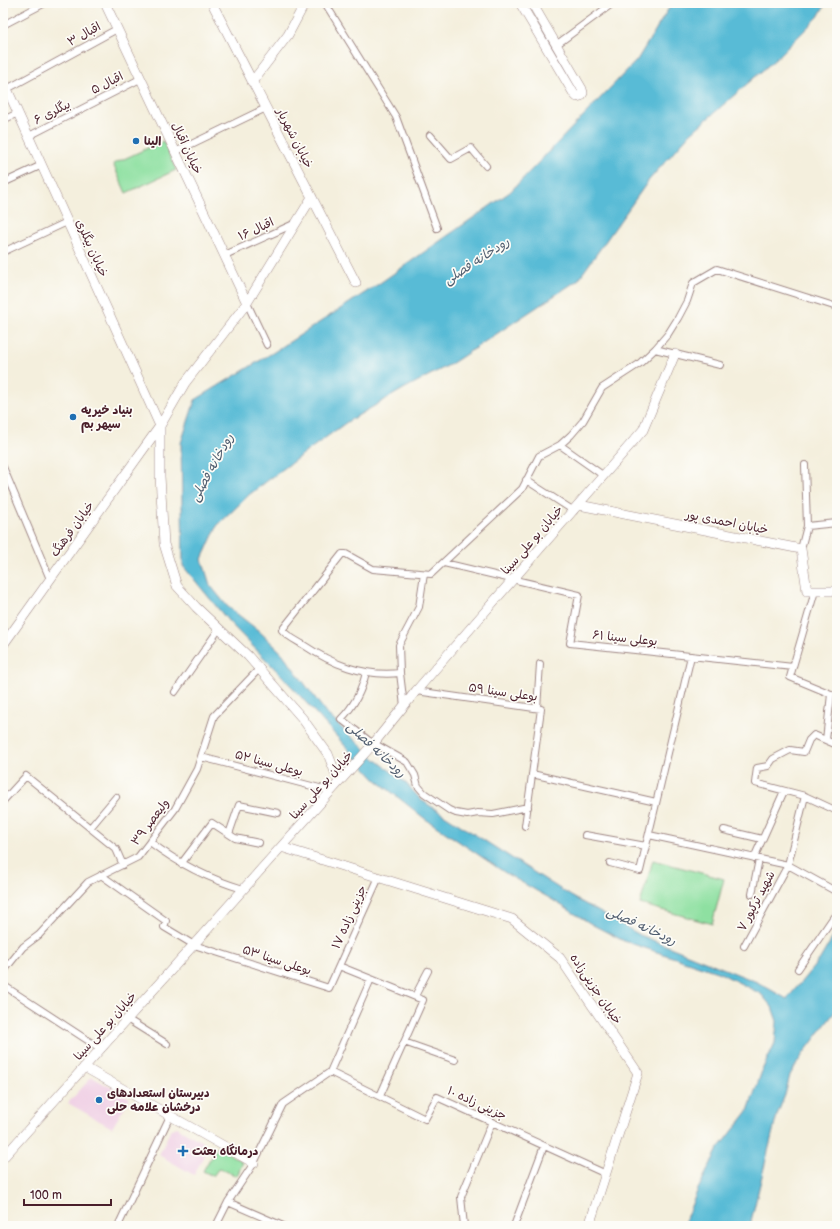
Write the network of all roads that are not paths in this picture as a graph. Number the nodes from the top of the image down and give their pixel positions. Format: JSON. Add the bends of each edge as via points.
{"nodes":[{"id":1,"x":45,"y":3,"type":"edge"},
{"id":2,"x":105,"y":3,"type":"edge"},
{"id":3,"x":212,"y":3,"type":"edge"},
{"id":4,"x":306,"y":3,"type":"edge"},
{"id":5,"x":325,"y":3,"type":"edge"},
{"id":6,"x":520,"y":3,"type":"edge"},
{"id":7,"x":532,"y":3,"type":"edge"},
{"id":8,"x":612,"y":3,"type":"edge"},
{"id":9,"x":3,"y":25,"type":"edge"},
{"id":10,"x":117,"y":28,"type":"junction"},
{"id":11,"x":556,"y":45,"type":"junction"},
{"id":12,"x":140,"y":79,"type":"junction"},
{"id":13,"x":3,"y":80,"type":"edge"},
{"id":14,"x":252,"y":82,"type":"junction"},
{"id":15,"x":7,"y":89,"type":"junction"},
{"id":16,"x":84,"y":108,"type":"joint"},
{"id":17,"x":266,"y":108,"type":"junction"},
{"id":18,"x":18,"y":113,"type":"junction"},
{"id":19,"x":3,"y":120,"type":"edge"},
{"id":20,"x":29,"y":136,"type":"junction"},
{"id":21,"x":430,"y":136,"type":"dead end"},
{"id":22,"x":175,"y":152,"type":"junction"},
{"id":23,"x":42,"y":165,"type":"junction"},
{"id":24,"x":486,"y":166,"type":"dead end"},
{"id":25,"x":3,"y":183,"type":"edge"},
{"id":26,"x":312,"y":197,"type":"junction"},
{"id":27,"x":68,"y":222,"type":"junction"},
{"id":28,"x":296,"y":223,"type":"junction"},
{"id":29,"x":437,"y":228,"type":"dead end"},
{"id":30,"x":3,"y":252,"type":"edge"},
{"id":31,"x":225,"y":255,"type":"junction"},
{"id":32,"x":356,"y":283,"type":"dead end"},
{"id":33,"x":247,"y":303,"type":"junction"},
{"id":34,"x":837,"y":307,"type":"edge"},
{"id":35,"x":267,"y":345,"type":"dead end"},
{"id":36,"x":655,"y":349,"type":"junction"},
{"id":37,"x":675,"y":354,"type":"junction"},
{"id":38,"x":720,"y":365,"type":"dead end"},
{"id":39,"x":160,"y":426,"type":"junction"},
{"id":40,"x":560,"y":445,"type":"junction"},
{"id":41,"x":805,"y":465,"type":"dead end"},
{"id":42,"x":3,"y":468,"type":"edge"},
{"id":43,"x":604,"y":476,"type":"junction"},
{"id":44,"x":526,"y":480,"type":"junction"},
{"id":45,"x":576,"y":508,"type":"junction"},
{"id":46,"x":837,"y":523,"type":"edge"},
{"id":47,"x":806,"y":526,"type":"junction"},
{"id":48,"x":801,"y":549,"type":"junction"},
{"id":49,"x":444,"y":563,"type":"junction"},
{"id":50,"x":424,"y":574,"type":"junction"},
{"id":51,"x":50,"y":579,"type":"junction"},
{"id":52,"x":514,"y":579,"type":"junction"},
{"id":53,"x":815,"y":591,"type":"junction"},
{"id":54,"x":837,"y":591,"type":"edge"},
{"id":55,"x":219,"y":629,"type":"junction"},
{"id":56,"x":3,"y":645,"type":"edge"},
{"id":57,"x":691,"y":656,"type":"junction"},
{"id":58,"x":540,"y":664,"type":"dead end"},
{"id":59,"x":793,"y":667,"type":"junction"},
{"id":60,"x":259,"y":669,"type":"junction"},
{"id":61,"x":366,"y":672,"type":"junction"},
{"id":62,"x":400,"y":673,"type":"junction"},
{"id":63,"x":416,"y":691,"type":"junction"},
{"id":64,"x":175,"y":692,"type":"dead end"},
{"id":65,"x":404,"y":706,"type":"junction"},
{"id":66,"x":537,"y":708,"type":"junction"},
{"id":67,"x":829,"y":709,"type":"junction"},
{"id":68,"x":837,"y":711,"type":"edge"},
{"id":69,"x":826,"y":740,"type":"junction"},
{"id":70,"x":374,"y":743,"type":"junction"},
{"id":71,"x":837,"y":745,"type":"edge"},
{"id":72,"x":201,"y":757,"type":"junction"},
{"id":73,"x":532,"y":774,"type":"junction"},
{"id":74,"x":338,"y":782,"type":"junction"},
{"id":75,"x":331,"y":790,"type":"junction"},
{"id":76,"x":784,"y":791,"type":"junction"},
{"id":77,"x":805,"y":796,"type":"junction"},
{"id":78,"x":116,"y":797,"type":"dead end"},
{"id":79,"x":3,"y":801,"type":"edge"},
{"id":80,"x":656,"y":802,"type":"junction"},
{"id":81,"x":528,"y":807,"type":"junction"},
{"id":82,"x":837,"y":811,"type":"edge"},
{"id":83,"x":278,"y":813,"type":"dead end"},
{"id":84,"x":525,"y":826,"type":"dead end"},
{"id":85,"x":90,"y":828,"type":"junction"},
{"id":86,"x":724,"y":830,"type":"dead end"},
{"id":87,"x":229,"y":834,"type":"junction"},
{"id":88,"x":585,"y":834,"type":"dead end"},
{"id":89,"x":649,"y":835,"type":"junction"},
{"id":90,"x":762,"y":839,"type":"junction"},
{"id":91,"x":150,"y":842,"type":"junction"},
{"id":92,"x":259,"y":843,"type":"dead end"},
{"id":93,"x":646,"y":846,"type":"junction"},
{"id":94,"x":281,"y":847,"type":"junction"},
{"id":95,"x":757,"y":859,"type":"junction"},
{"id":96,"x":610,"y":863,"type":"dead end"},
{"id":97,"x":181,"y":864,"type":"junction"},
{"id":98,"x":123,"y":865,"type":"junction"},
{"id":99,"x":788,"y":865,"type":"junction"},
{"id":100,"x":101,"y":875,"type":"junction"},
{"id":101,"x":379,"y":877,"type":"junction"},
{"id":102,"x":243,"y":889,"type":"junction"},
{"id":103,"x":837,"y":892,"type":"edge"},
{"id":104,"x":752,"y":894,"type":"dead end"},
{"id":105,"x":837,"y":912,"type":"edge"},
{"id":106,"x":194,"y":945,"type":"junction"},
{"id":107,"x":744,"y":946,"type":"dead end"},
{"id":108,"x":5,"y":964,"type":"edge"},
{"id":109,"x":339,"y":966,"type":"junction"},
{"id":110,"x":798,"y":969,"type":"dead end"},
{"id":111,"x":428,"y":971,"type":"dead end"},
{"id":112,"x":3,"y":972,"type":"edge"},
{"id":113,"x":371,"y":979,"type":"junction"},
{"id":114,"x":3,"y":984,"type":"edge"},
{"id":115,"x":415,"y":996,"type":"junction"},
{"id":116,"x":127,"y":1019,"type":"junction"},
{"id":117,"x":404,"y":1042,"type":"junction"},
{"id":118,"x":167,"y":1044,"type":"dead end"},
{"id":119,"x":101,"y":1049,"type":"junction"},
{"id":120,"x":455,"y":1060,"type":"dead end"},
{"id":121,"x":84,"y":1067,"type":"junction"},
{"id":122,"x":330,"y":1072,"type":"junction"},
{"id":123,"x":380,"y":1096,"type":"junction"},
{"id":124,"x":170,"y":1116,"type":"junction"},
{"id":125,"x":492,"y":1122,"type":"junction"},
{"id":126,"x":544,"y":1146,"type":"junction"},
{"id":127,"x":3,"y":1158,"type":"edge"},
{"id":128,"x":254,"y":1163,"type":"junction"},
{"id":129,"x":606,"y":1174,"type":"junction"},
{"id":130,"x":228,"y":1202,"type":"junction"},
{"id":131,"x":118,"y":1226,"type":"edge"},
{"id":132,"x":216,"y":1226,"type":"edge"},
{"id":133,"x":284,"y":1226,"type":"edge"},
{"id":134,"x":464,"y":1226,"type":"edge"},
{"id":135,"x":514,"y":1226,"type":"edge"},
{"id":136,"x":589,"y":1226,"type":"edge"}],
"edges":[{"from":1,"to":9,"type":"street"},
{"from":2,"to":10,"type":"street","name":"خیابان اقبال"},
{"from":3,"to":14,"type":"street","name":"خیابان شهریار"},
{"from":4,"to":14,"type":"street","via":[[288,35]]},
{"from":5,"to":29,"type":"street","via":[[396,116]]},
{"from":6,"to":11,"type":"street","via":[[574,94],[577,97],[581,96],[582,89]]},
{"from":7,"to":11,"type":"street"},
{"from":8,"to":11,"type":"street"},
{"from":10,"to":12,"type":"street","name":"خیابان اقبال"},
{"from":10,"to":15,"type":"street","name":"اقبال ۳"},
{"from":12,"to":16,"type":"street","name":"اقبال ۵"},
{"from":12,"to":22,"type":"street","name":"خیابان اقبال"},
{"from":13,"to":15,"type":"street","name":"خیابان بیگلری"},
{"from":14,"to":17,"type":"street","name":"خیابان شهریار"},
{"from":15,"to":18,"type":"street","name":"خیابان بیگلری"},
{"from":16,"to":20,"type":"street","name":"بیگلری ۶"},
{"from":17,"to":22,"type":"street"},
{"from":17,"to":26,"type":"street","name":"خیابان شهریار"},
{"from":18,"to":19,"type":"street"},
{"from":18,"to":20,"type":"street","name":"خیابان بیگلری"},
{"from":20,"to":23,"type":"street","name":"خیابان بیگلری"},
{"from":21,"to":24,"type":"street","via":[[451,159],[471,148]]},
{"from":22,"to":31,"type":"street","name":"خیابان اقبال"},
{"from":23,"to":25,"type":"street"},
{"from":23,"to":27,"type":"street","name":"خیابان بیگلری"},
{"from":26,"to":28,"type":"street","name":"خیابان فرهنگ"},
{"from":26,"to":32,"type":"street","name":"خیابان شهریار"},
{"from":27,"to":30,"type":"street"},
{"from":27,"to":39,"type":"street","name":"خیابان بیگلری"},
{"from":28,"to":31,"type":"street","name":"اقبال ۱۶"},
{"from":28,"to":33,"type":"street","name":"خیابان فرهنگ"},
{"from":31,"to":33,"type":"street","name":"خیابان اقبال"},
{"from":33,"to":35,"type":"street"},
{"from":33,"to":39,"type":"street","name":"خیابان فرهنگ","via":[[185,383]]},
{"from":34,"to":36,"type":"street","via":[[717,269],[693,283],[678,318]]},
{"from":36,"to":37,"type":"street"},
{"from":36,"to":40,"type":"street","via":[[639,364],[602,388],[583,421]]},
{"from":37,"to":38,"type":"street"},
{"from":37,"to":43,"type":"street","name":"خیابان بو علی سینا","via":[[643,430]]},
{"from":39,"to":51,"type":"street","name":"خیابان فرهنگ"},
{"from":39,"to":55,"type":"street","via":[[164,544],[170,565],[177,586]]},
{"from":40,"to":43,"type":"street"},
{"from":40,"to":44,"type":"street","via":[[539,456]]},
{"from":41,"to":47,"type":"street"},
{"from":42,"to":51,"type":"street"},
{"from":43,"to":45,"type":"street","name":"خیابان بو علی سینا"},
{"from":44,"to":45,"type":"street"},
{"from":44,"to":49,"type":"street","via":[[522,488]]},
{"from":45,"to":48,"type":"street","name":"خیابان احمدی پور"},
{"from":45,"to":52,"type":"street","name":"خیابان بو علی سینا"},
{"from":46,"to":47,"type":"street"},
{"from":47,"to":48,"type":"street"},
{"from":48,"to":53,"type":"street","via":[[807,591]]},
{"from":49,"to":50,"type":"street","via":[[431,574]]},
{"from":49,"to":52,"type":"street"},
{"from":50,"to":61,"type":"street","via":[[373,569],[342,554],[282,628],[321,657]]},
{"from":50,"to":62,"type":"street","via":[[419,607],[399,645]]},
{"from":51,"to":56,"type":"street","name":"خیابان فرهنگ"},
{"from":52,"to":57,"type":"street","name":"بوعلی سینا ۶۱","via":[[579,595],[570,643]]},
{"from":52,"to":63,"type":"street","name":"خیابان بو علی سینا"},
{"from":53,"to":54,"type":"street"},
{"from":53,"to":59,"type":"street"},
{"from":55,"to":60,"type":"street"},
{"from":55,"to":64,"type":"street"},
{"from":57,"to":59,"type":"street","name":"بوعلی سینا ۶۱"},
{"from":57,"to":80,"type":"street"},
{"from":58,"to":66,"type":"street"},
{"from":59,"to":67,"type":"street","via":[[790,677],[831,694]]},
{"from":60,"to":72,"type":"street","name":"ولیعصر ۳۹","via":[[214,716]]},
{"from":60,"to":74,"type":"street","via":[[302,718],[328,754]]},
{"from":61,"to":62,"type":"street"},
{"from":61,"to":70,"type":"street","via":[[358,698],[342,719]]},
{"from":62,"to":65,"type":"street"},
{"from":63,"to":65,"type":"street","name":"خیابان بو علی سینا"},
{"from":63,"to":66,"type":"street","name":"بوعلی سینا ۵۹"},
{"from":65,"to":70,"type":"street","name":"خیابان بو علی سینا"},
{"from":66,"to":73,"type":"street","name":"بوعلی سینا ۵۹","via":[[542,709]]},
{"from":67,"to":68,"type":"street"},
{"from":67,"to":69,"type":"street"},
{"from":69,"to":71,"type":"street"},
{"from":69,"to":76,"type":"street","via":[[814,735],[804,752],[790,750],[773,759],[768,766],[757,768],[755,783]]},
{"from":70,"to":74,"type":"street","name":"خیابان بو علی سینا"},
{"from":70,"to":81,"type":"street","via":[[408,762],[418,786],[424,793],[456,813],[493,814]]},
{"from":72,"to":75,"type":"street","name":"بوعلی سینا ۵۲"},
{"from":72,"to":91,"type":"street","name":"ولیعصر ۳۹","via":[[175,809]]},
{"from":73,"to":80,"type":"street"},
{"from":73,"to":81,"type":"street","name":"بوعلی سینا ۵۹"},
{"from":74,"to":75,"type":"street","name":"خیابان بو علی سینا"},
{"from":75,"to":94,"type":"street","name":"خیابان بو علی سینا"},
{"from":76,"to":77,"type":"street"},
{"from":76,"to":90,"type":"street"},
{"from":77,"to":82,"type":"street"},
{"from":77,"to":99,"type":"street","name":"شهید ترکپور ۷"},
{"from":78,"to":85,"type":"street"},
{"from":79,"to":85,"type":"street","via":[[26,776]]},
{"from":80,"to":89,"type":"street"},
{"from":81,"to":84,"type":"street","name":"بوعلی سینا ۵۹"},
{"from":83,"to":87,"type":"street","via":[[239,805]]},
{"from":85,"to":98,"type":"street","via":[[116,849]]},
{"from":86,"to":90,"type":"street"},
{"from":87,"to":92,"type":"street","via":[[235,838]]},
{"from":87,"to":97,"type":"street","via":[[212,823]]},
{"from":88,"to":93,"type":"street"},
{"from":89,"to":93,"type":"street"},
{"from":89,"to":95,"type":"street"},
{"from":90,"to":95,"type":"street"},
{"from":91,"to":97,"type":"street"},
{"from":91,"to":98,"type":"street","name":"ولیعصر ۳۹","via":[[138,857]]},
{"from":93,"to":96,"type":"street","via":[[640,871]]},
{"from":94,"to":101,"type":"street","name":"خیابان جزینی‌زاده"},
{"from":94,"to":102,"type":"street","name":"خیابان بو علی سینا"},
{"from":95,"to":99,"type":"street"},
{"from":95,"to":104,"type":"street"},
{"from":97,"to":102,"type":"street","via":[[207,877]]},
{"from":98,"to":100,"type":"street","name":"ولیعصر ۳۹"},
{"from":99,"to":103,"type":"street"},
{"from":99,"to":107,"type":"street","name":"شهید ترکپور ۷"},
{"from":100,"to":106,"type":"street","via":[[166,921],[164,927]]},
{"from":100,"to":108,"type":"street","name":"ولیعصر ۳۹","via":[[88,882],[39,935]]},
{"from":101,"to":109,"type":"street","name":"جزینی زاده ۱۷"},
{"from":101,"to":129,"type":"street","name":"خیابان جزینی‌زاده","via":[[512,919],[560,958],[638,1073]]},
{"from":102,"to":106,"type":"street","name":"خیابان بو علی سینا"},
{"from":105,"to":110,"type":"street"},
{"from":106,"to":109,"type":"street","name":"بوعلی سینا ۵۳","via":[[330,988]]},
{"from":106,"to":116,"type":"street","name":"خیابان بو علی سینا"},
{"from":108,"to":112,"type":"street","name":"ولیعصر ۳۹"},
{"from":109,"to":113,"type":"street"},
{"from":111,"to":115,"type":"street"},
{"from":113,"to":115,"type":"street"},
{"from":113,"to":122,"type":"street"},
{"from":114,"to":119,"type":"street"},
{"from":115,"to":117,"type":"street","via":[[423,1000]]},
{"from":116,"to":118,"type":"street"},
{"from":116,"to":119,"type":"street","name":"خیابان بو علی سینا"},
{"from":117,"to":120,"type":"street"},
{"from":117,"to":123,"type":"street"},
{"from":119,"to":121,"type":"street","name":"خیابان بو علی سینا"},
{"from":121,"to":124,"type":"street"},
{"from":121,"to":127,"type":"street","name":"خیابان بو علی سینا"},
{"from":122,"to":123,"type":"street","name":"جزینی زاده ۱۰"},
{"from":122,"to":128,"type":"street","via":[[282,1104]]},
{"from":123,"to":125,"type":"street","name":"جزینی زاده ۱۰","via":[[425,1118],[437,1097]]},
{"from":124,"to":128,"type":"street"},
{"from":124,"to":131,"type":"street"},
{"from":125,"to":126,"type":"street","name":"جزینی زاده ۱۰"},
{"from":125,"to":134,"type":"street","via":[[461,1197]]},
{"from":126,"to":129,"type":"street","name":"جزینی زاده ۱۰"},
{"from":126,"to":135,"type":"street"},
{"from":128,"to":130,"type":"street"},
{"from":129,"to":136,"type":"street","name":"خیابان جزینی‌زاده"},
{"from":130,"to":132,"type":"street"},
{"from":130,"to":133,"type":"street"}]}
